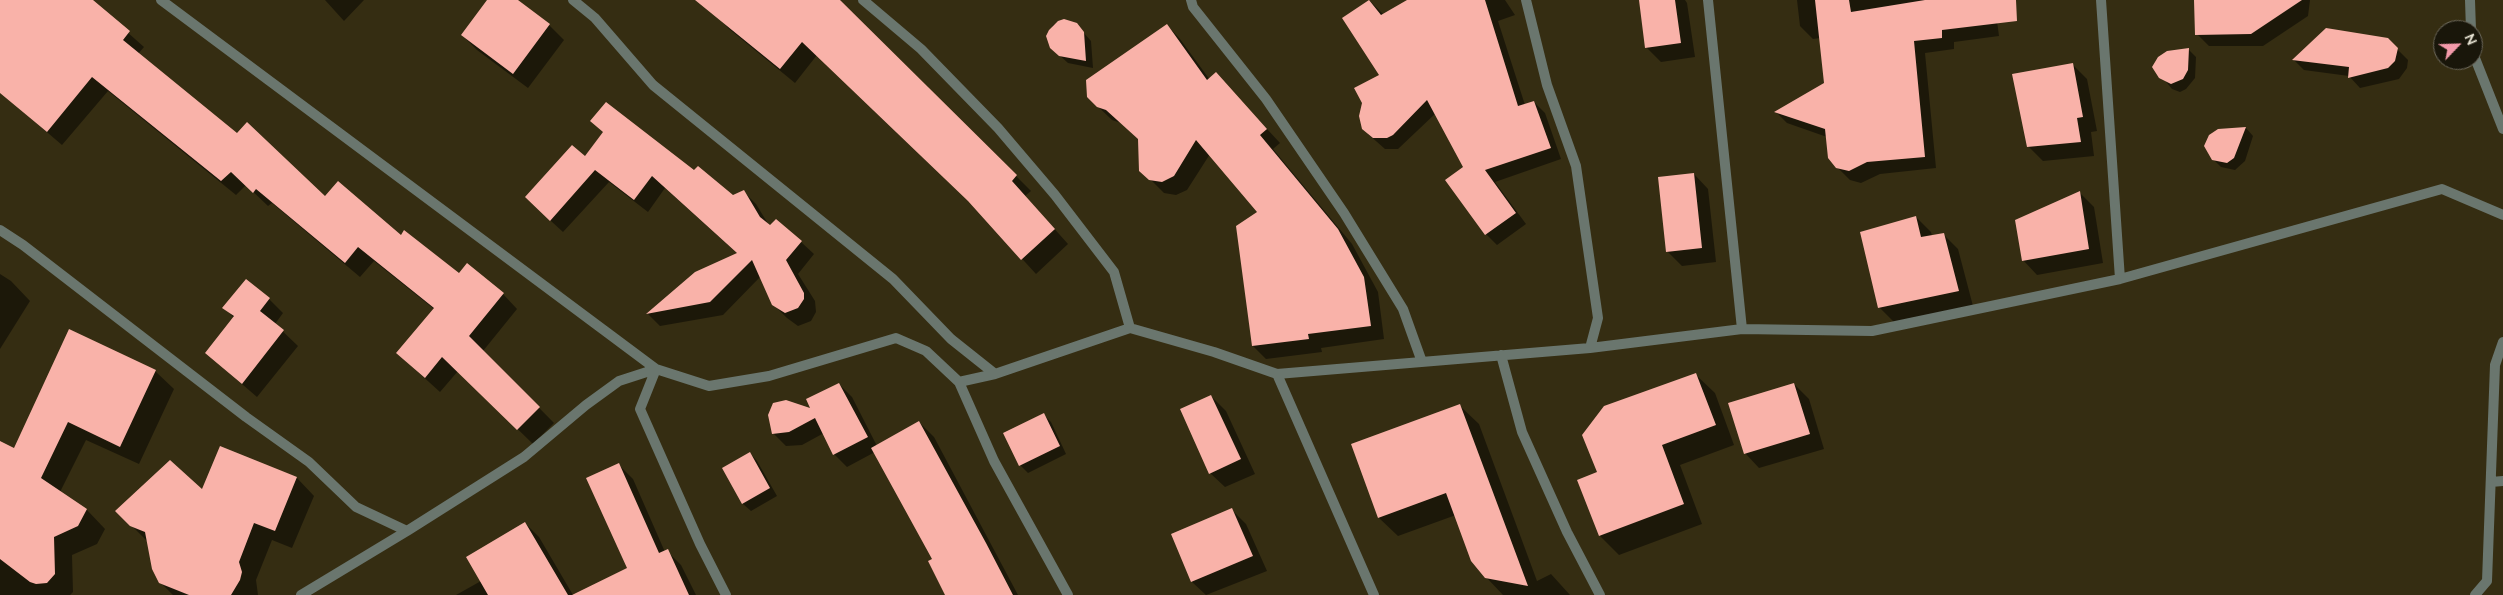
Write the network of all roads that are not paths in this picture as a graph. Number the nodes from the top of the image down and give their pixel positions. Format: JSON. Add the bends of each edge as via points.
{"nodes":[{"id":1,"x":161,"y":0,"type":"edge"},
{"id":2,"x":573,"y":0,"type":"edge"},
{"id":3,"x":863,"y":0,"type":"edge"},
{"id":4,"x":1191,"y":0,"type":"edge"},
{"id":5,"x":1526,"y":0,"type":"edge"},
{"id":6,"x":1708,"y":0,"type":"edge"},
{"id":7,"x":2101,"y":0,"type":"edge"},
{"id":8,"x":2470,"y":0,"type":"edge"},
{"id":9,"x":2471,"y":20,"type":"edge"},
{"id":10,"x":2480,"y":70,"type":"edge"},
{"id":11,"x":2503,"y":129,"type":"edge"},
{"id":12,"x":2503,"y":215,"type":"edge"},
{"id":13,"x":0,"y":230,"type":"edge"},
{"id":14,"x":2120,"y":279,"type":"junction"},
{"id":15,"x":1130,"y":328,"type":"junction"},
{"id":16,"x":1742,"y":329,"type":"junction"},
{"id":17,"x":2503,"y":342,"type":"edge"},
{"id":18,"x":1590,"y":348,"type":"junction"},
{"id":19,"x":1501,"y":355,"type":"junction"},
{"id":20,"x":1422,"y":362,"type":"junction"},
{"id":21,"x":656,"y":369,"type":"junction"},
{"id":22,"x":996,"y":374,"type":"junction"},
{"id":23,"x":1277,"y":374,"type":"junction"},
{"id":24,"x":959,"y":382,"type":"junction"},
{"id":25,"x":2503,"y":481,"type":"edge"},
{"id":26,"x":2491,"y":482,"type":"junction"},
{"id":27,"x":407,"y":531,"type":"junction"},
{"id":28,"x":301,"y":595,"type":"edge"},
{"id":29,"x":726,"y":595,"type":"edge"},
{"id":30,"x":1068,"y":595,"type":"edge"},
{"id":31,"x":1374,"y":595,"type":"edge"},
{"id":32,"x":1600,"y":595,"type":"edge"},
{"id":33,"x":2475,"y":595,"type":"edge"}],
"edges":[{"from":1,"to":21,"type":"street"},
{"from":2,"to":22,"type":"street","via":[[595,18],[653,85],[893,279],[951,339]]},
{"from":3,"to":15,"type":"street","via":[[922,49],[998,128],[1055,195],[1114,272]]},
{"from":4,"to":20,"type":"street","via":[[1193,7],[1266,99],[1344,213],[1403,309]]},
{"from":5,"to":18,"type":"street","via":[[1547,85],[1576,166],[1598,318]]},
{"from":6,"to":16,"type":"street"},
{"from":7,"to":14,"type":"street"},
{"from":8,"to":9,"type":"street"},
{"from":10,"to":11,"type":"street"},
{"from":12,"to":14,"type":"street","via":[[2442,189]]},
{"from":13,"to":27,"type":"street","via":[[309,462],[356,506]]},
{"from":14,"to":16,"type":"street","via":[[1872,331]]},
{"from":15,"to":22,"type":"street"},
{"from":15,"to":23,"type":"street"},
{"from":16,"to":18,"type":"street"},
{"from":17,"to":26,"type":"street","via":[[2495,365]]},
{"from":18,"to":19,"type":"street"},
{"from":19,"to":20,"type":"street"},
{"from":19,"to":32,"type":"street","via":[[1522,432],[1566,532]]},
{"from":20,"to":23,"type":"street"},
{"from":21,"to":24,"type":"street","via":[[710,386],[769,376],[896,338],[926,351]]},
{"from":21,"to":27,"type":"street","via":[[619,381],[524,457]]},
{"from":21,"to":29,"type":"street","via":[[640,409]]},
{"from":22,"to":24,"type":"street"},
{"from":23,"to":31,"type":"street"},
{"from":24,"to":30,"type":"street","via":[[994,461]]},
{"from":25,"to":26,"type":"street"},
{"from":26,"to":33,"type":"street","via":[[2487,581]]},
{"from":27,"to":28,"type":"street"}]}
